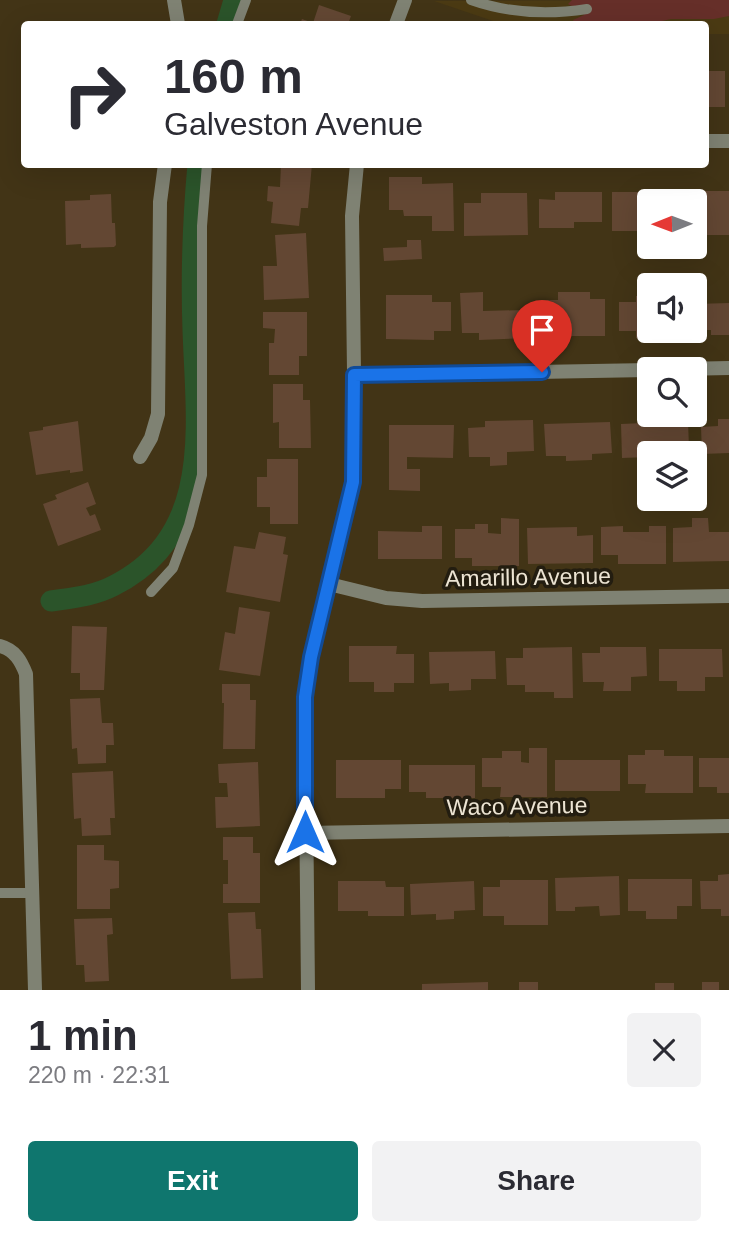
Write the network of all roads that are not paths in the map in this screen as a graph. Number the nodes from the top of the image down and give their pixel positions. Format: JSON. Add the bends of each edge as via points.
{"nodes":[{"id":1,"x":174,"y":0,"type":"edge"},
{"id":2,"x":246,"y":0,"type":"edge"},
{"id":3,"x":405,"y":0,"type":"edge"},
{"id":4,"x":471,"y":0,"type":"edge"},
{"id":5,"x":587,"y":9,"type":"dead end"},
{"id":6,"x":178,"y":21,"type":"edge"},
{"id":7,"x":238,"y":21,"type":"edge"},
{"id":8,"x":397,"y":21,"type":"edge"},
{"id":9,"x":709,"y":141,"type":"edge"},
{"id":10,"x":729,"y":141,"type":"edge"},
{"id":11,"x":164,"y":168,"type":"edge"},
{"id":12,"x":207,"y":168,"type":"edge"},
{"id":13,"x":357,"y":168,"type":"edge"},
{"id":14,"x":707,"y":368,"type":"edge"},
{"id":15,"x":729,"y":368,"type":"edge"},
{"id":16,"x":637,"y":370,"type":"edge"},
{"id":17,"x":354,"y":375,"type":"junction"},
{"id":18,"x":140,"y":457,"type":"dead end"},
{"id":19,"x":330,"y":584,"type":"junction"},
{"id":20,"x":151,"y":592,"type":"dead end"},
{"id":21,"x":729,"y":596,"type":"edge"},
{"id":22,"x":4,"y":647,"type":"edge"},
{"id":23,"x":729,"y":826,"type":"edge"},
{"id":24,"x":305,"y":832,"type":"junction"},
{"id":25,"x":0,"y":893,"type":"edge"},
{"id":26,"x":33,"y":893,"type":"junction"},
{"id":27,"x":35,"y":990,"type":"edge"},
{"id":28,"x":308,"y":990,"type":"edge"}],
"edges":[{"from":1,"to":6,"type":"street"},
{"from":2,"to":7,"type":"lane"},
{"from":3,"to":8,"type":"street"},
{"from":4,"to":5,"type":"lane","via":[[521,11]]},
{"from":9,"to":10,"type":"street"},
{"from":11,"to":18,"type":"street","via":[[160,202],[158,414]]},
{"from":12,"to":20,"type":"lane","via":[[201,291],[202,475],[173,568]]},
{"from":13,"to":17,"type":"street","via":[[352,215]]},
{"from":14,"to":15,"type":"street"},
{"from":16,"to":17,"type":"street"},
{"from":17,"to":19,"type":"street","via":[[353,482]]},
{"from":19,"to":21,"type":"street","name":"Amarillo Avenue","via":[[386,598],[422,601]]},
{"from":19,"to":24,"type":"street","via":[[305,697]]},
{"from":22,"to":26,"type":"street","via":[[20,660],[26,674]]},
{"from":23,"to":24,"type":"street","name":"Waco Avenue"},
{"from":24,"to":28,"type":"street"},
{"from":25,"to":26,"type":"lane"},
{"from":26,"to":27,"type":"street"}]}
